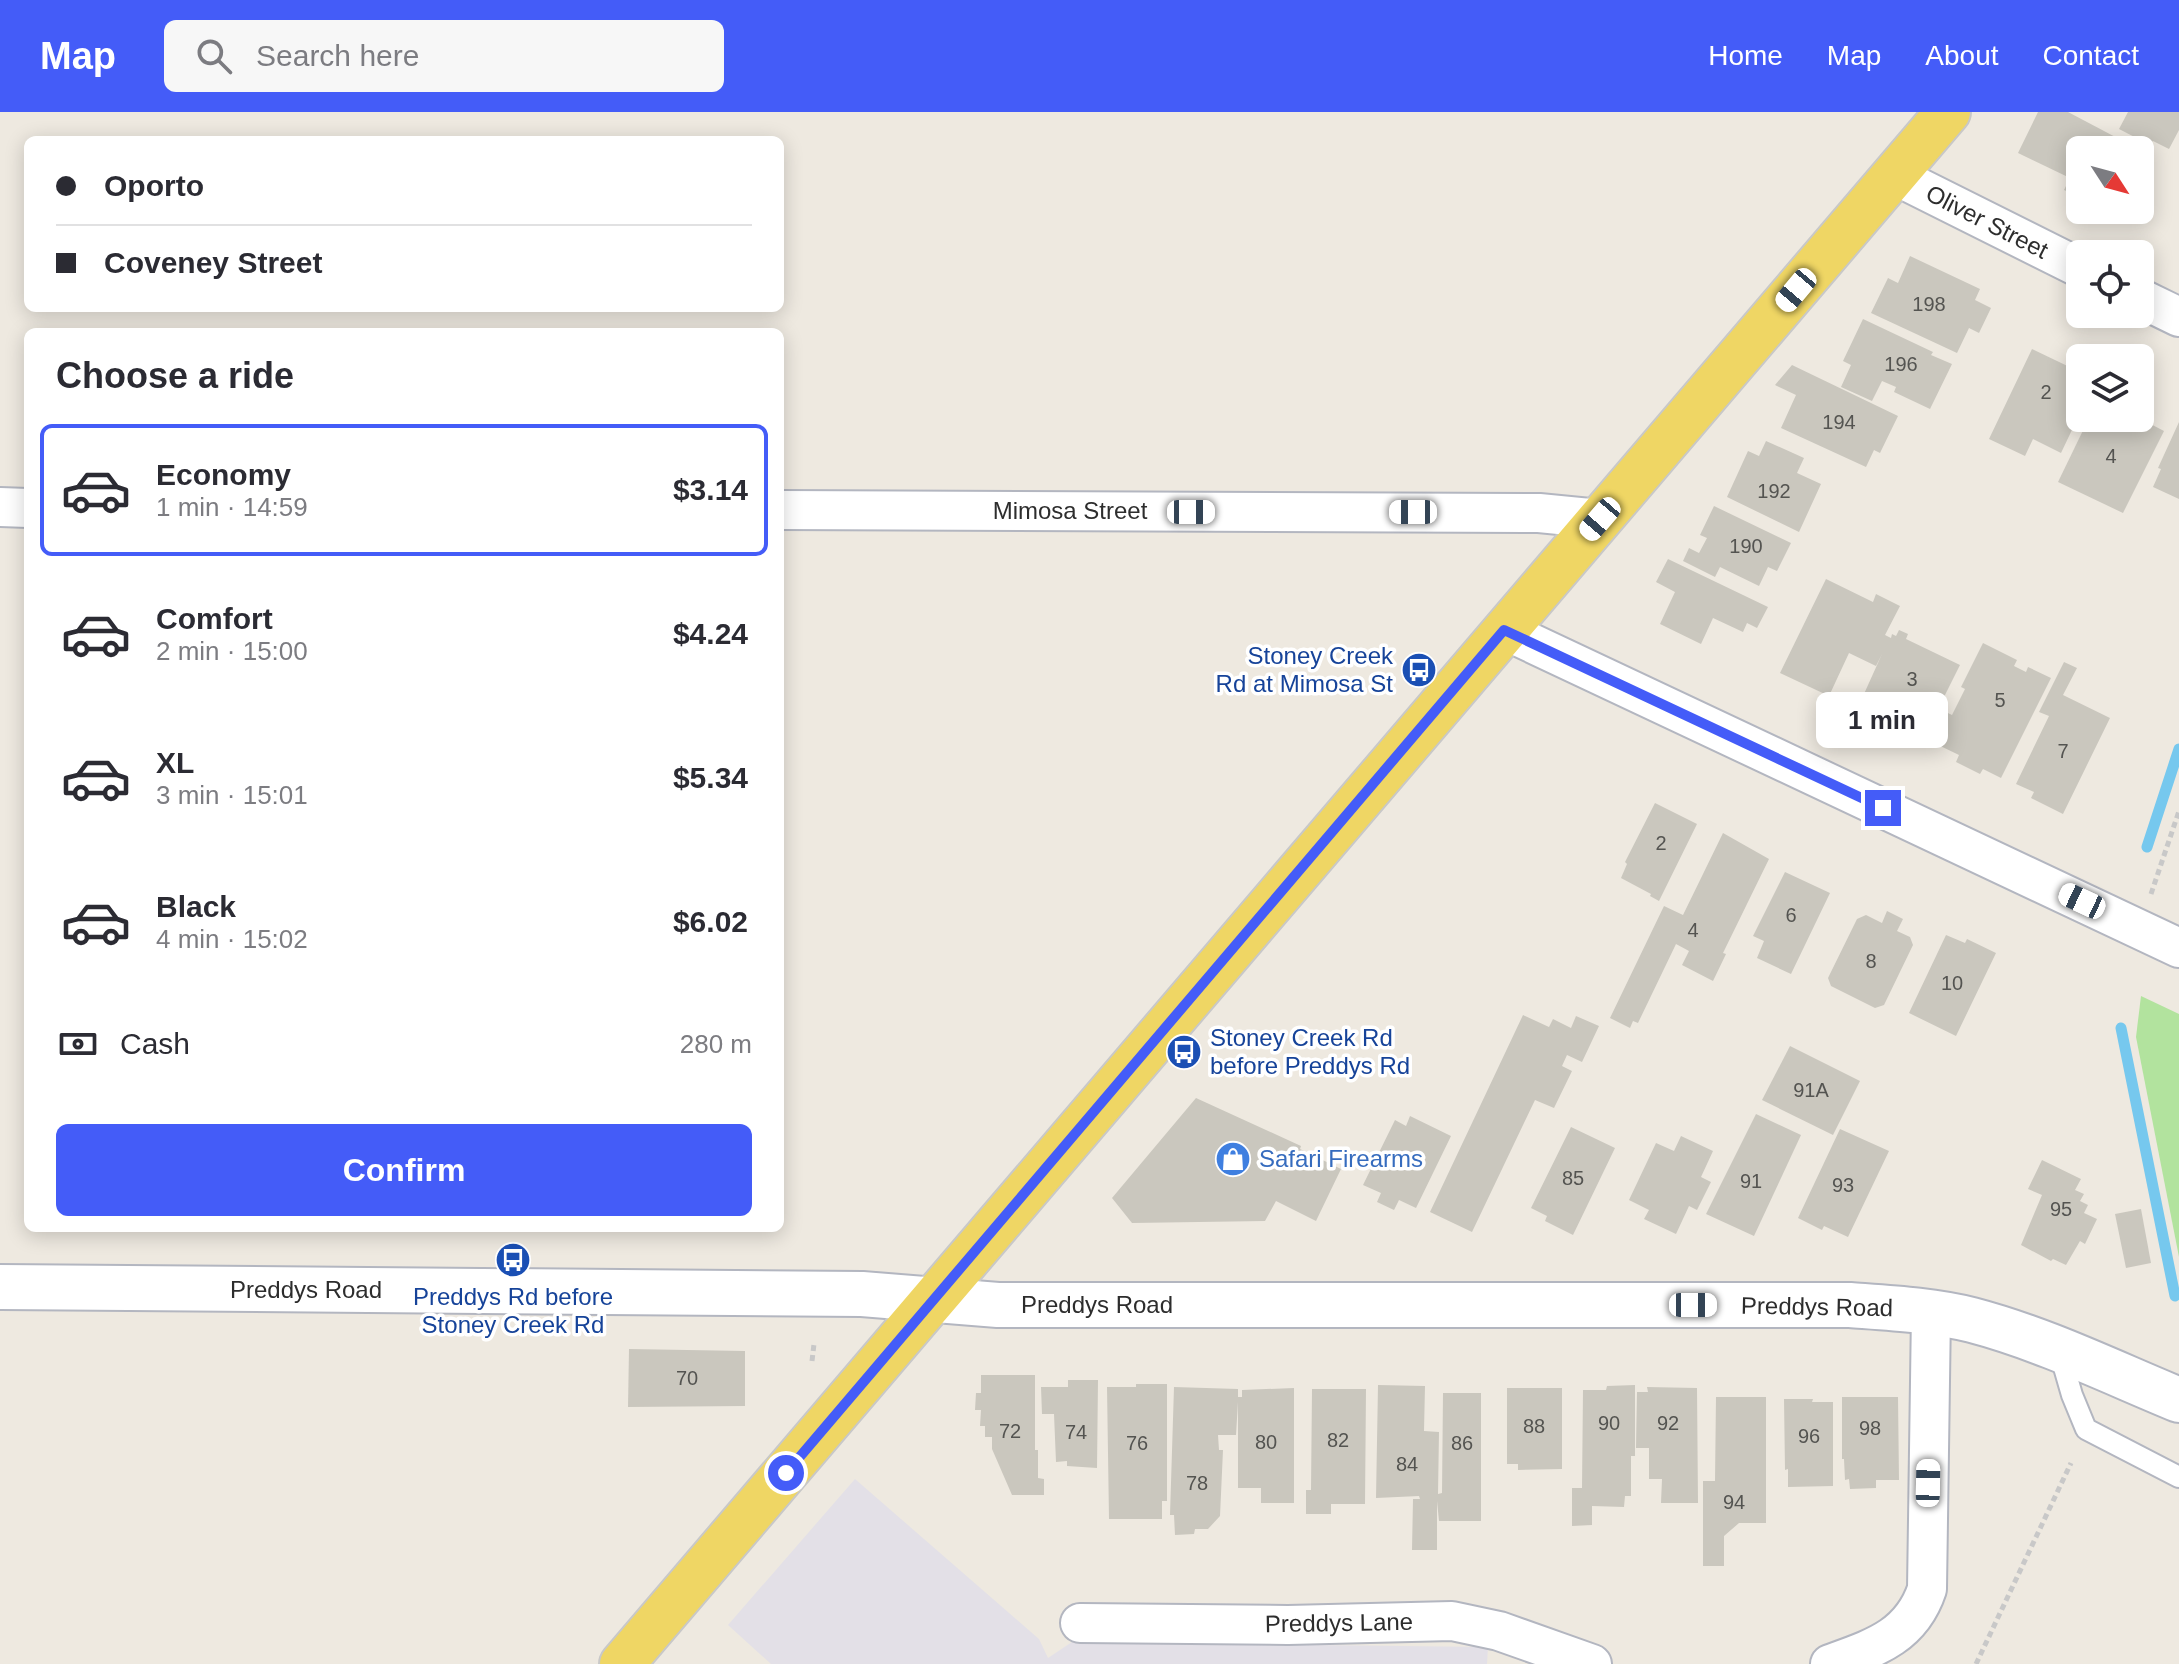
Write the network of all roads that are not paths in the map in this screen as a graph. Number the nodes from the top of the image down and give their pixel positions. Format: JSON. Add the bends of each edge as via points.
{"nodes":[{"id":1,"x":1948,"y":112,"type":"edge"},
{"id":2,"x":1894,"y":175,"type":"junction"},
{"id":3,"x":2066,"y":261,"type":"edge"},
{"id":4,"x":2154,"y":305,"type":"edge"},
{"id":5,"x":2179,"y":317,"type":"edge"},
{"id":6,"x":0,"y":507,"type":"edge"},
{"id":7,"x":24,"y":508,"type":"edge"},
{"id":8,"x":784,"y":510,"type":"edge"},
{"id":9,"x":1600,"y":519,"type":"junction"},
{"id":10,"x":1504,"y":630,"type":"junction"},
{"id":11,"x":2179,"y":948,"type":"edge"},
{"id":12,"x":0,"y":1287,"type":"edge"},
{"id":13,"x":935,"y":1300,"type":"junction"},
{"id":14,"x":1931,"y":1312,"type":"junction"},
{"id":15,"x":2059,"y":1349,"type":"junction"},
{"id":16,"x":2179,"y":1400,"type":"edge"},
{"id":17,"x":2179,"y":1477,"type":"edge"},
{"id":18,"x":1080,"y":1623,"type":"dead end"},
{"id":19,"x":622,"y":1664,"type":"edge"},
{"id":20,"x":1592,"y":1664,"type":"edge"},
{"id":21,"x":1830,"y":1664,"type":"edge"}],
"edges":[{"from":1,"to":2,"type":"main road"},
{"from":2,"to":3,"type":"street","name":"Oliver Street"},
{"from":2,"to":9,"type":"main road"},
{"from":4,"to":5,"type":"street"},
{"from":6,"to":7,"type":"street"},
{"from":8,"to":9,"type":"street","name":"Mimosa Street","via":[[1524,513]]},
{"from":9,"to":10,"type":"main road"},
{"from":10,"to":11,"type":"street"},
{"from":10,"to":13,"type":"main road"},
{"from":12,"to":13,"type":"main road","name":"Preddys Road","via":[[847,1294]]},
{"from":13,"to":14,"type":"main road","name":"Preddys Road","via":[[998,1305],[1850,1305]]},
{"from":13,"to":19,"type":"main road"},
{"from":14,"to":15,"type":"main road","name":"Preddys Road"},
{"from":14,"to":21,"type":"street","via":[[1927,1589],[1916,1615],[1894,1637]]},
{"from":15,"to":16,"type":"main road","name":"Preddys Road"},
{"from":15,"to":17,"type":"lane","via":[[2086,1429]]},
{"from":18,"to":20,"type":"street","name":"Preddys Lane","via":[[1452,1621],[1499,1631]]}]}
